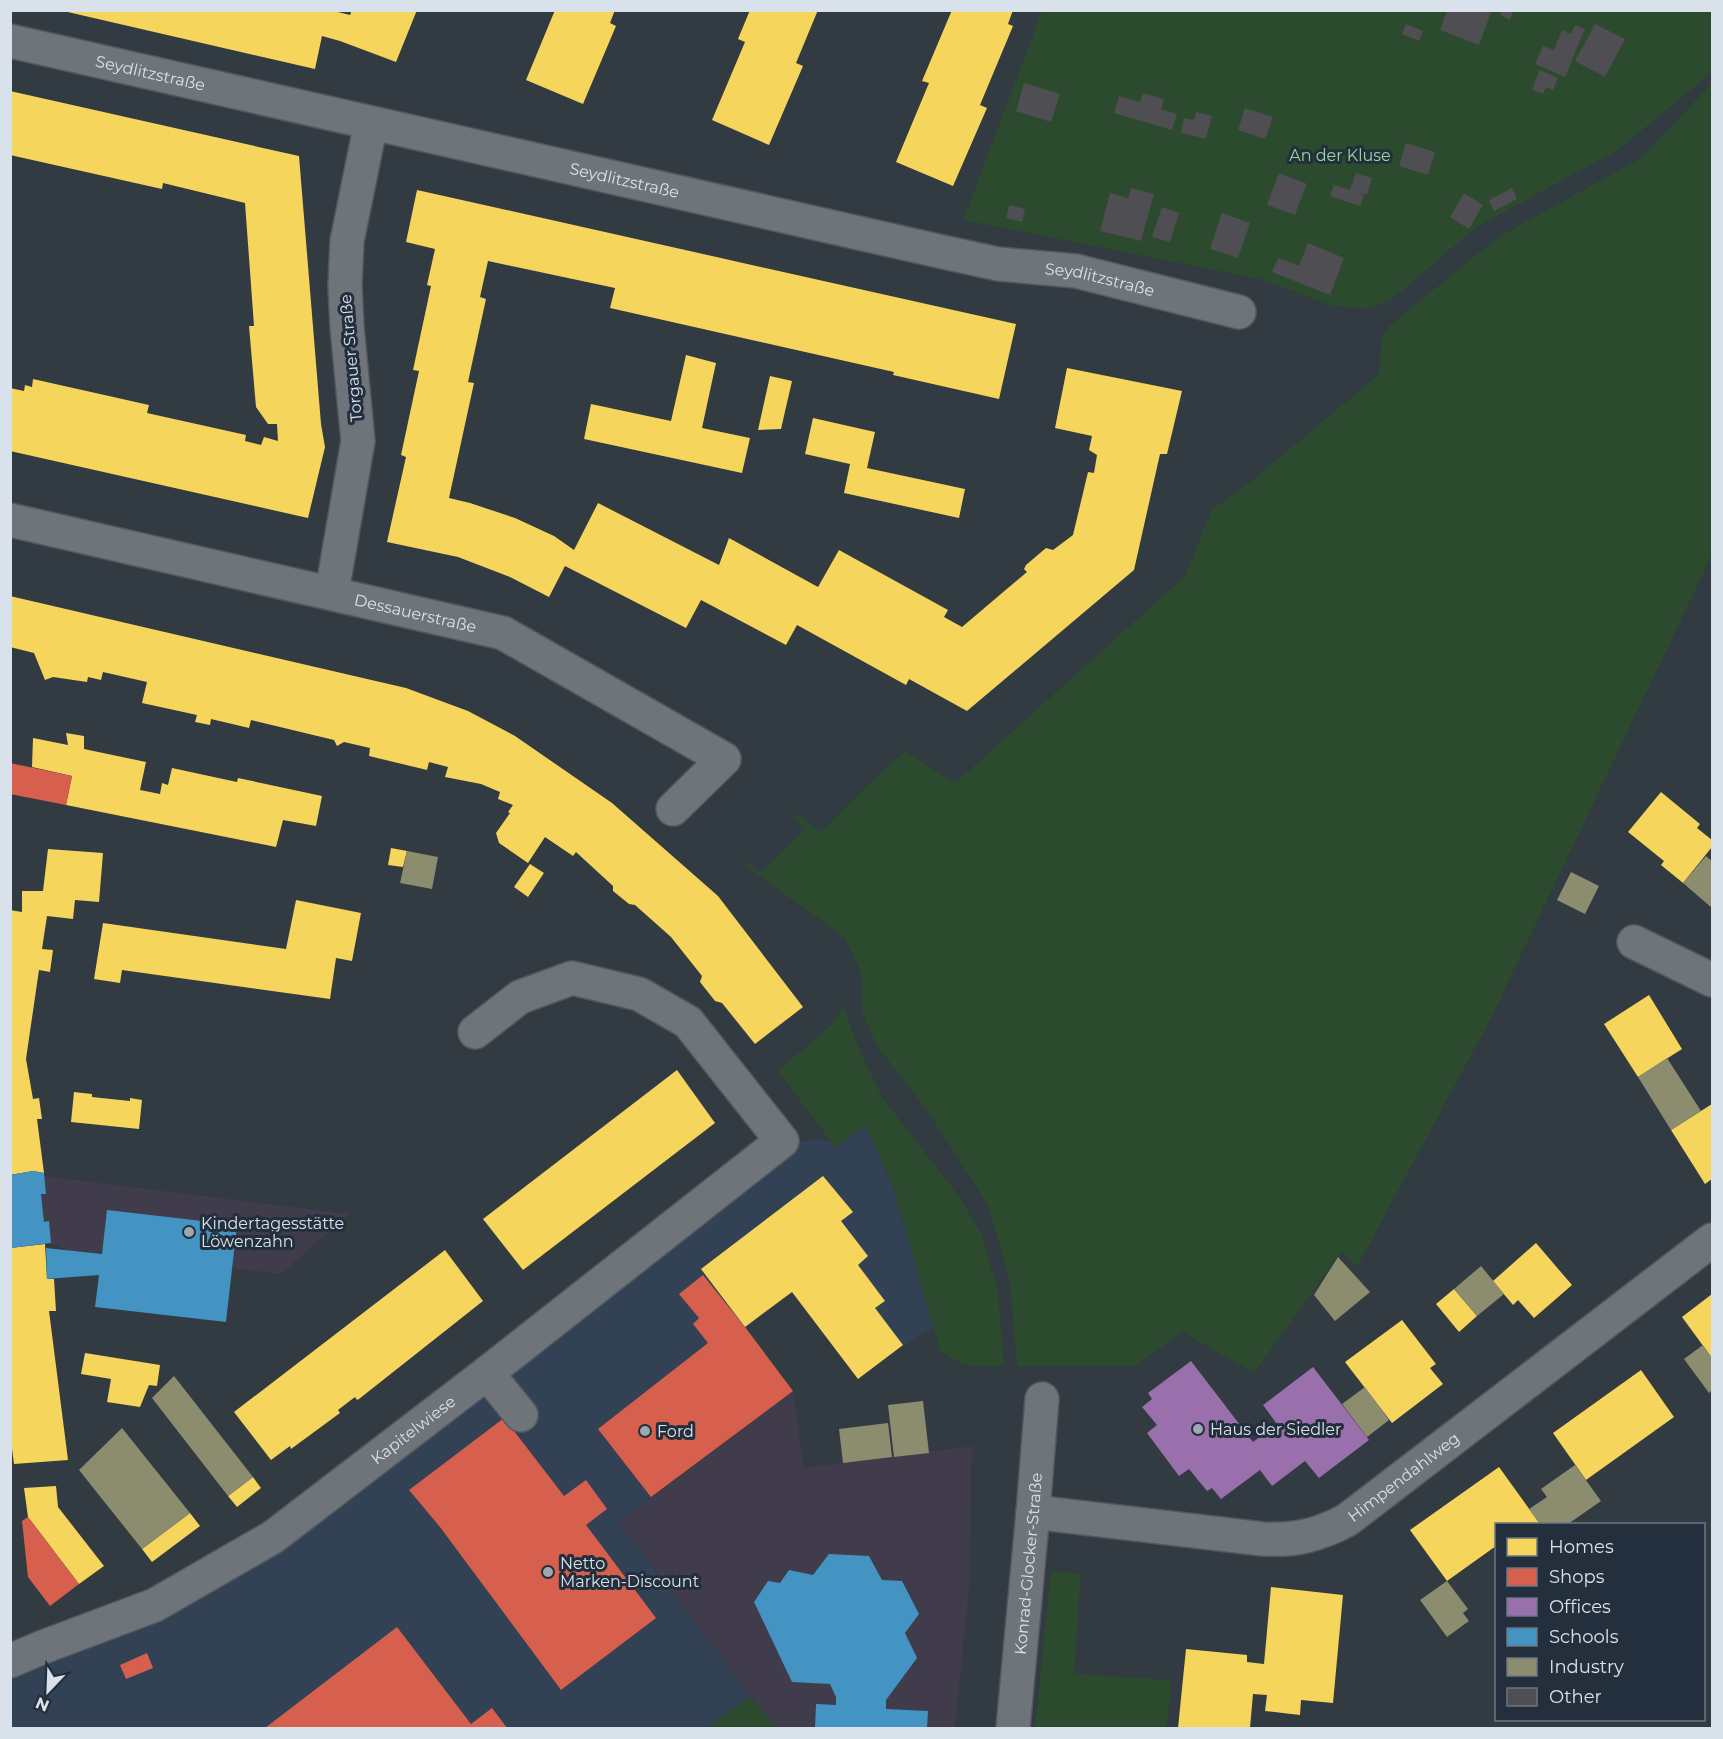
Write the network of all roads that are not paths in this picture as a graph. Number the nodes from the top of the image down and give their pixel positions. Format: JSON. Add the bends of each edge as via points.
{"nodes":[{"id":1,"x":10,"y":41,"type":"edge"},
{"id":2,"x":371,"y":123,"type":"junction"},
{"id":3,"x":1239,"y":312,"type":"dead end"},
{"id":4,"x":10,"y":520,"type":"edge"},
{"id":5,"x":332,"y":592,"type":"junction"},
{"id":6,"x":674,"y":809,"type":"dead end"},
{"id":7,"x":1634,"y":942,"type":"dead end"},
{"id":8,"x":1713,"y":980,"type":"edge"},
{"id":9,"x":476,"y":1032,"type":"dead end"},
{"id":10,"x":1713,"y":1240,"type":"edge"},
{"id":11,"x":487,"y":1373,"type":"junction"},
{"id":12,"x":1042,"y":1399,"type":"dead end"},
{"id":13,"x":521,"y":1415,"type":"dead end"},
{"id":14,"x":1034,"y":1512,"type":"junction"},
{"id":15,"x":10,"y":1661,"type":"edge"},
{"id":16,"x":1013,"y":1728,"type":"edge"}],
"edges":[{"from":1,"to":2,"type":"street","name":"Seydlitzstraße"},
{"from":2,"to":3,"type":"street","name":"Seydlitzstraße","via":[[988,262],[1076,271]]},
{"from":2,"to":5,"type":"street","name":"Torgauer Straße","via":[[347,242],[347,327],[358,441]]},
{"from":4,"to":5,"type":"street","name":"Dessauerstraße"},
{"from":5,"to":6,"type":"street","name":"Dessauerstraße","via":[[503,633],[724,759]]},
{"from":7,"to":8,"type":"street"},
{"from":9,"to":11,"type":"street","name":"Kapitelwiese","via":[[520,997],[572,978],[639,994],[688,1022],[782,1141]]},
{"from":10,"to":14,"type":"street","name":"Himpendahlweg","via":[[1347,1520],[1329,1529],[1273,1540]]},
{"from":11,"to":13,"type":"street"},
{"from":11,"to":15,"type":"street","name":"Kapitelwiese","via":[[273,1537],[155,1605]]},
{"from":12,"to":14,"type":"street","name":"Konrad-Glocker-Straße"},
{"from":14,"to":16,"type":"street","name":"Konrad-Glocker-Straße"}]}
